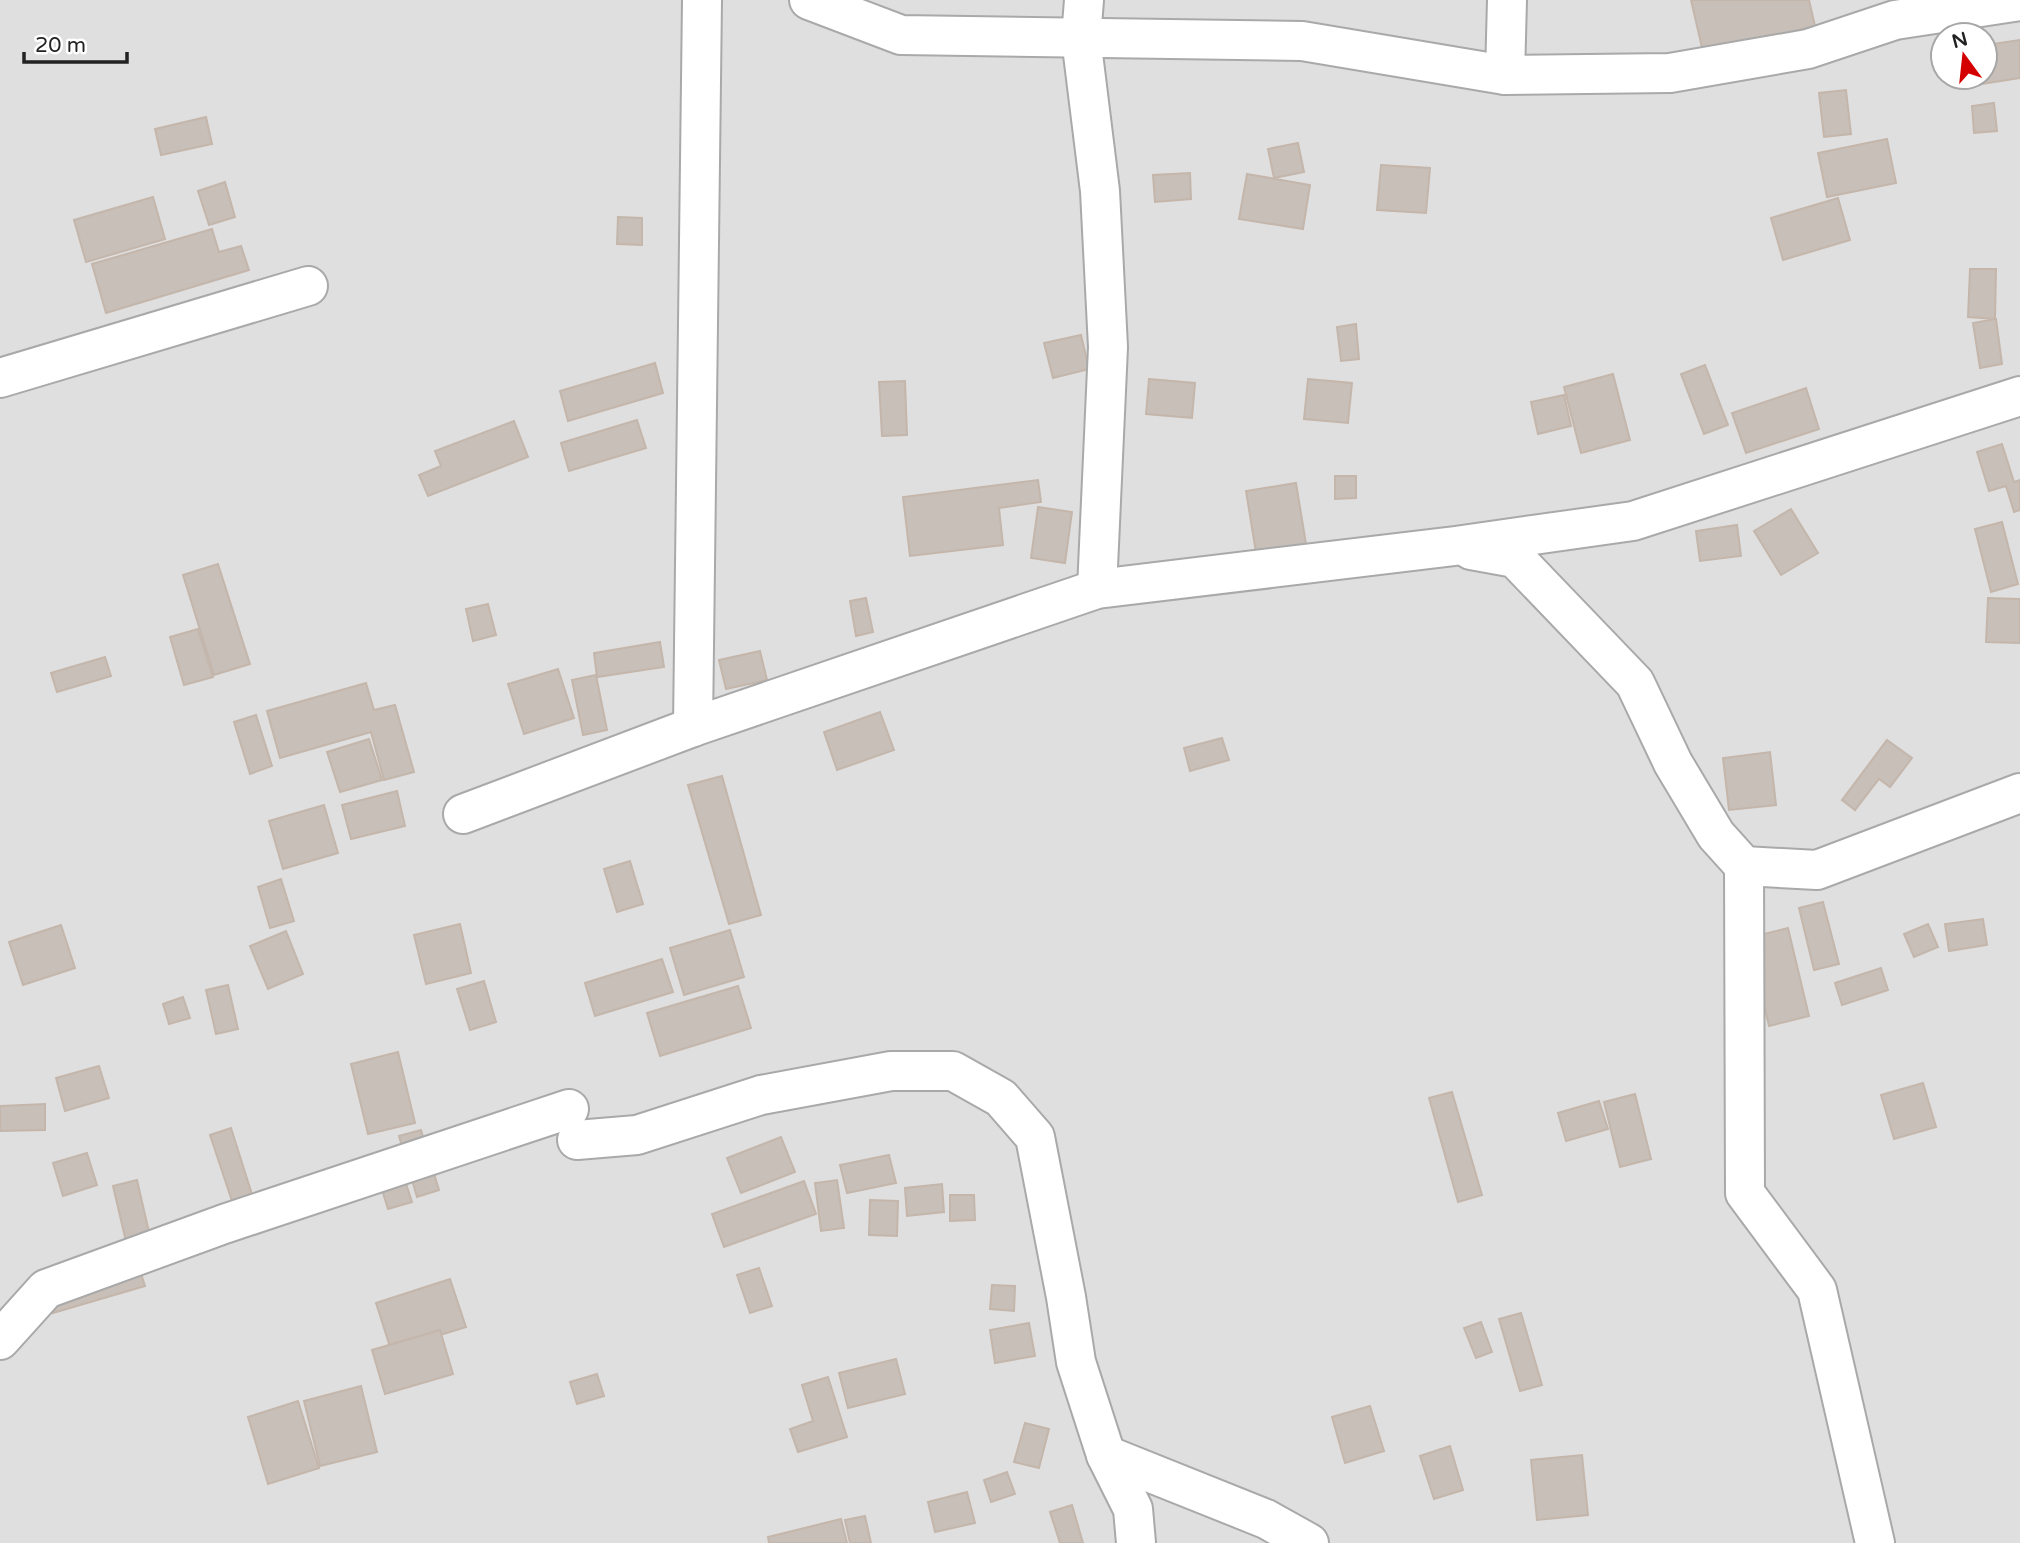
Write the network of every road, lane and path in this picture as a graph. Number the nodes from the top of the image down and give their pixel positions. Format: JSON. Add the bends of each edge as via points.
{"nodes":[{"id":1,"x":702,"y":0,"type":"edge"},
{"id":2,"x":809,"y":0,"type":"edge"},
{"id":3,"x":1084,"y":0,"type":"edge"},
{"id":4,"x":1507,"y":0,"type":"edge"},
{"id":5,"x":2020,"y":1,"type":"edge"},
{"id":6,"x":1894,"y":10,"type":"edge"},
{"id":7,"x":1082,"y":38,"type":"junction"},
{"id":8,"x":1505,"y":75,"type":"junction"},
{"id":9,"x":308,"y":286,"type":"dead end"},
{"id":10,"x":0,"y":378,"type":"edge"},
{"id":11,"x":2020,"y":396,"type":"edge"},
{"id":12,"x":1455,"y":546,"type":"junction"},
{"id":13,"x":1097,"y":589,"type":"junction"},
{"id":14,"x":693,"y":727,"type":"junction"},
{"id":15,"x":2020,"y":793,"type":"edge"},
{"id":16,"x":463,"y":814,"type":"dead end"},
{"id":17,"x":1744,"y":866,"type":"junction"},
{"id":18,"x":0,"y":1340,"type":"edge"},
{"id":19,"x":1106,"y":1455,"type":"junction"},
{"id":20,"x":1136,"y":1543,"type":"edge"},
{"id":21,"x":1309,"y":1543,"type":"edge"},
{"id":22,"x":1875,"y":1543,"type":"edge"}],
"edges":[{"from":1,"to":14,"type":"street"},
{"from":2,"to":7,"type":"street","via":[[901,35]]},
{"from":3,"to":7,"type":"street"},
{"from":4,"to":8,"type":"street"},
{"from":5,"to":6,"type":"street"},
{"from":6,"to":8,"type":"street","via":[[1808,49],[1670,73]]},
{"from":7,"to":8,"type":"street","via":[[1302,41]]},
{"from":7,"to":13,"type":"street","via":[[1100,191],[1108,347]]},
{"from":9,"to":10,"type":"street"},
{"from":11,"to":12,"type":"street","via":[[1633,521]]},
{"from":12,"to":13,"type":"street"},
{"from":12,"to":17,"type":"street","via":[[1515,558],[1635,683],[1679,773],[1716,835]]},
{"from":13,"to":14,"type":"street"},
{"from":14,"to":16,"type":"street"},
{"from":15,"to":17,"type":"street","via":[[1817,870]]},
{"from":17,"to":22,"type":"street","via":[[1745,1193],[1817,1290]]},
{"from":18,"to":19,"type":"street","via":[[46,1289],[224,1224],[573,1124],[637,1135],[761,1095],[891,1071],[953,1071],[1001,1098],[1035,1137],[1076,1363]]},
{"from":19,"to":20,"type":"street","via":[[1133,1509]]},
{"from":19,"to":21,"type":"street","via":[[1266,1519]]}]}
